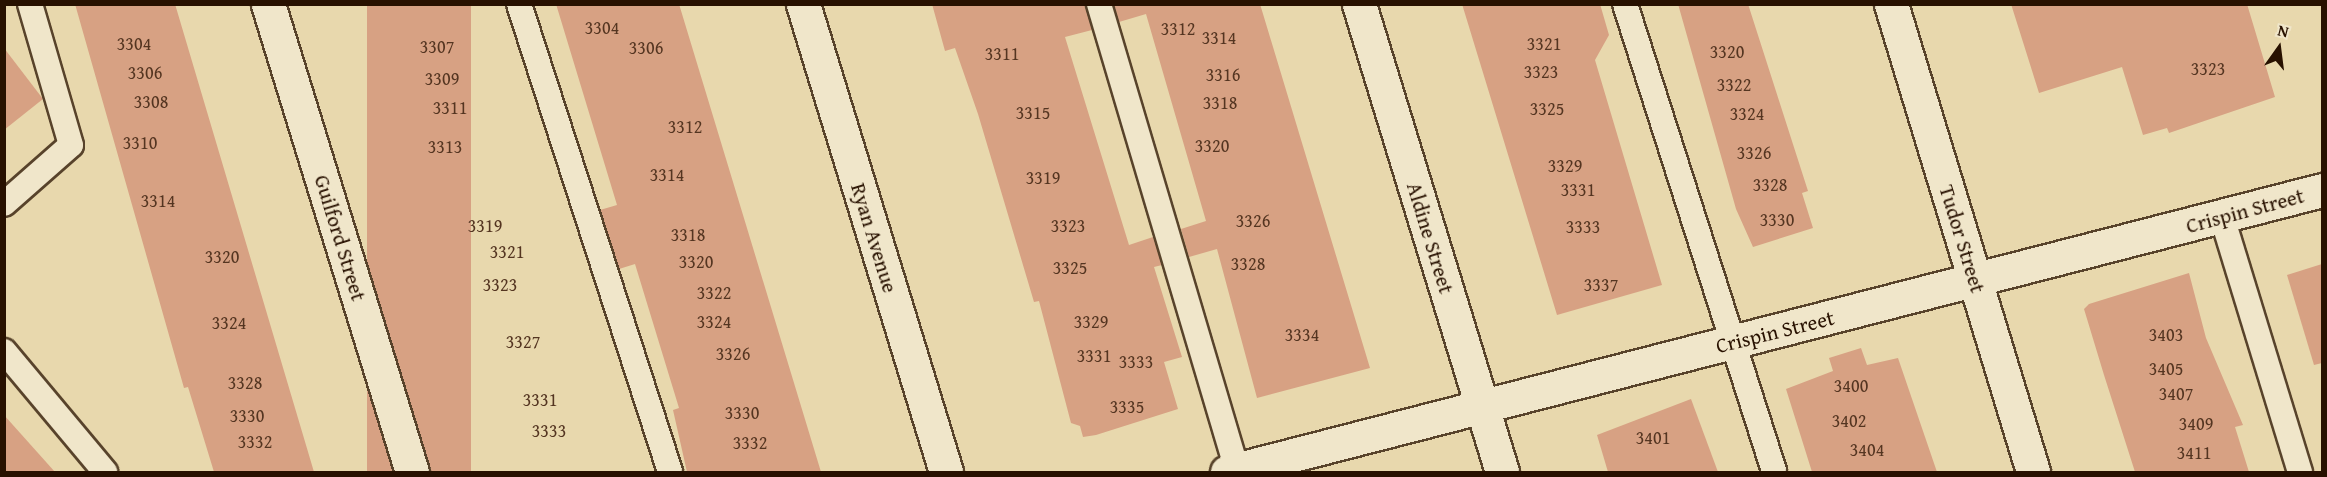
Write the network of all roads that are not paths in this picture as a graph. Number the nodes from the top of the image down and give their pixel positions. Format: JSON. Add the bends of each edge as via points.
{"nodes":[{"id":1,"x":30,"y":4,"type":"edge"},
{"id":2,"x":268,"y":4,"type":"edge"},
{"id":3,"x":519,"y":4,"type":"edge"},
{"id":4,"x":802,"y":4,"type":"edge"},
{"id":5,"x":1099,"y":4,"type":"edge"},
{"id":6,"x":1359,"y":4,"type":"edge"},
{"id":7,"x":1625,"y":4,"type":"edge"},
{"id":8,"x":1891,"y":4,"type":"edge"},
{"id":9,"x":2322,"y":190,"type":"edge"},
{"id":10,"x":4,"y":204,"type":"edge"},
{"id":11,"x":2222,"y":217,"type":"junction"},
{"id":12,"x":1975,"y":281,"type":"junction"},
{"id":13,"x":1735,"y":343,"type":"junction"},
{"id":14,"x":4,"y":351,"type":"edge"},
{"id":15,"x":1482,"y":408,"type":"junction"},
{"id":16,"x":105,"y":472,"type":"edge"},
{"id":17,"x":412,"y":472,"type":"edge"},
{"id":18,"x":670,"y":472,"type":"edge"},
{"id":19,"x":946,"y":472,"type":"edge"},
{"id":20,"x":1234,"y":472,"type":"edge"},
{"id":21,"x":1502,"y":472,"type":"edge"},
{"id":22,"x":1774,"y":472,"type":"edge"},
{"id":23,"x":2033,"y":472,"type":"edge"},
{"id":24,"x":2300,"y":472,"type":"edge"}],
"edges":[{"from":1,"to":10,"type":"lane","via":[[71,145]]},
{"from":2,"to":17,"type":"street","name":"Guilford Street"},
{"from":3,"to":18,"type":"lane"},
{"from":4,"to":19,"type":"street","name":"Ryan Avenue"},
{"from":5,"to":20,"type":"lane"},
{"from":6,"to":15,"type":"street","name":"Aldine Street"},
{"from":7,"to":13,"type":"lane"},
{"from":8,"to":12,"type":"street","name":"Tudor Street"},
{"from":9,"to":11,"type":"street","name":"Crispin Street"},
{"from":11,"to":12,"type":"street","name":"Crispin Street"},
{"from":11,"to":24,"type":"lane"},
{"from":12,"to":13,"type":"street","name":"Crispin Street"},
{"from":12,"to":23,"type":"street","name":"Tudor Street"},
{"from":13,"to":15,"type":"street","name":"Crispin Street"},
{"from":13,"to":22,"type":"lane"},
{"from":14,"to":16,"type":"lane"},
{"from":15,"to":20,"type":"street","name":"Crispin Street"},
{"from":15,"to":21,"type":"street","name":"Aldine Street"}]}
